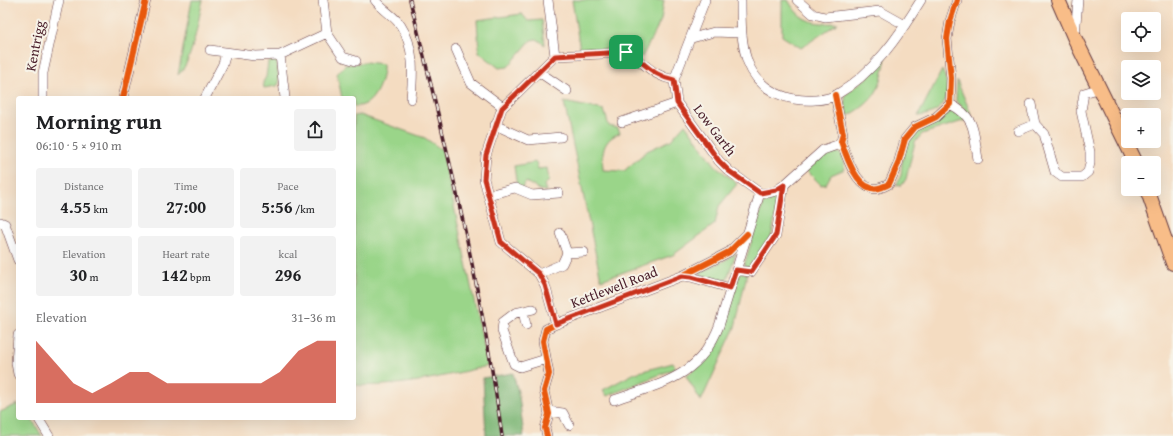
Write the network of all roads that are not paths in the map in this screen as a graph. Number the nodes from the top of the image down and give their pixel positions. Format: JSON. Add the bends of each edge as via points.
{"nodes":[{"id":1,"x":59,"y":0,"type":"edge"},
{"id":2,"x":146,"y":0,"type":"edge"},
{"id":3,"x":323,"y":0,"type":"edge"},
{"id":4,"x":375,"y":0,"type":"edge"},
{"id":5,"x":548,"y":0,"type":"edge"},
{"id":6,"x":705,"y":0,"type":"edge"},
{"id":7,"x":741,"y":0,"type":"edge"},
{"id":8,"x":797,"y":0,"type":"edge"},
{"id":9,"x":921,"y":0,"type":"edge"},
{"id":10,"x":957,"y":0,"type":"edge"},
{"id":11,"x":1058,"y":0,"type":"edge"},
{"id":12,"x":1078,"y":0,"type":"edge"},
{"id":13,"x":905,"y":25,"type":"junction"},
{"id":14,"x":327,"y":33,"type":"junction"},
{"id":15,"x":741,"y":33,"type":"junction"},
{"id":16,"x":692,"y":38,"type":"junction"},
{"id":17,"x":1075,"y":39,"type":"junction"},
{"id":18,"x":456,"y":49,"type":"dead end"},
{"id":19,"x":210,"y":50,"type":"dead end"},
{"id":20,"x":226,"y":53,"type":"junction"},
{"id":21,"x":280,"y":55,"type":"junction"},
{"id":22,"x":555,"y":56,"type":"junction"},
{"id":23,"x":356,"y":61,"type":"dead end"},
{"id":24,"x":539,"y":72,"type":"junction"},
{"id":25,"x":674,"y":80,"type":"junction"},
{"id":26,"x":1099,"y":86,"type":"junction"},
{"id":27,"x":567,"y":91,"type":"dead end"},
{"id":28,"x":835,"y":95,"type":"junction"},
{"id":29,"x":43,"y":96,"type":"edge"},
{"id":30,"x":123,"y":96,"type":"edge"},
{"id":31,"x":206,"y":96,"type":"edge"},
{"id":32,"x":285,"y":96,"type":"edge"},
{"id":33,"x":411,"y":99,"type":"dead end"},
{"id":34,"x":677,"y":103,"type":"junction"},
{"id":35,"x":950,"y":104,"type":"junction"},
{"id":36,"x":1031,"y":104,"type":"dead end"},
{"id":37,"x":503,"y":107,"type":"junction"},
{"id":38,"x":622,"y":122,"type":"dead end"},
{"id":39,"x":495,"y":124,"type":"junction"},
{"id":40,"x":1035,"y":124,"type":"junction"},
{"id":41,"x":1018,"y":131,"type":"dead end"},
{"id":42,"x":561,"y":137,"type":"dead end"},
{"id":43,"x":841,"y":141,"type":"junction"},
{"id":44,"x":1133,"y":156,"type":"edge"},
{"id":45,"x":978,"y":159,"type":"dead end"},
{"id":46,"x":784,"y":185,"type":"junction"},
{"id":47,"x":760,"y":193,"type":"junction"},
{"id":48,"x":559,"y":194,"type":"dead end"},
{"id":49,"x":488,"y":195,"type":"junction"},
{"id":50,"x":1149,"y":196,"type":"edge"},
{"id":51,"x":0,"y":222,"type":"edge"},
{"id":52,"x":560,"y":233,"type":"dead end"},
{"id":53,"x":747,"y":234,"type":"junction"},
{"id":54,"x":584,"y":252,"type":"dead end"},
{"id":55,"x":567,"y":253,"type":"junction"},
{"id":56,"x":16,"y":254,"type":"edge"},
{"id":57,"x":1173,"y":264,"type":"edge"},
{"id":58,"x":736,"y":270,"type":"junction"},
{"id":59,"x":539,"y":274,"type":"junction"},
{"id":60,"x":682,"y":276,"type":"junction"},
{"id":61,"x":730,"y":288,"type":"junction"},
{"id":62,"x":533,"y":309,"type":"dead end"},
{"id":63,"x":523,"y":311,"type":"junction"},
{"id":64,"x":556,"y":324,"type":"junction"},
{"id":65,"x":526,"y":325,"type":"dead end"},
{"id":66,"x":546,"y":359,"type":"junction"},
{"id":67,"x":614,"y":400,"type":"dead end"},
{"id":68,"x":548,"y":411,"type":"junction"},
{"id":69,"x":39,"y":420,"type":"edge"},
{"id":70,"x":569,"y":424,"type":"dead end"},
{"id":71,"x":49,"y":436,"type":"edge"},
{"id":72,"x":547,"y":436,"type":"edge"}],
"edges":[{"from":1,"to":29,"type":"street","name":"Kentrigg","via":[[43,73]]},
{"from":2,"to":30,"type":"street"},
{"from":3,"to":14,"type":"street"},
{"from":4,"to":33,"type":"street","via":[[401,26],[410,50],[413,71]]},
{"from":5,"to":22,"type":"street"},
{"from":6,"to":16,"type":"street","name":"Low Garth"},
{"from":7,"to":15,"type":"street"},
{"from":8,"to":13,"type":"street","via":[[812,14],[825,17],[880,11]]},
{"from":9,"to":13,"type":"street"},
{"from":10,"to":35,"type":"street","via":[[947,40],[951,78]]},
{"from":11,"to":17,"type":"highway"},
{"from":12,"to":17,"type":"street"},
{"from":13,"to":28,"type":"street","via":[[862,76]]},
{"from":14,"to":21,"type":"street"},
{"from":14,"to":23,"type":"street","via":[[344,57]]},
{"from":15,"to":16,"type":"street","via":[[714,32]]},
{"from":15,"to":28,"type":"street","via":[[749,66],[759,80],[771,90],[786,97],[802,100]]},
{"from":16,"to":25,"type":"street","name":"Low Garth"},
{"from":17,"to":26,"type":"highway"},
{"from":18,"to":37,"type":"street","via":[[471,83]]},
{"from":19,"to":20,"type":"street"},
{"from":20,"to":21,"type":"street"},
{"from":20,"to":31,"type":"street"},
{"from":21,"to":32,"type":"street"},
{"from":22,"to":24,"type":"street"},
{"from":22,"to":25,"type":"street","via":[[626,52],[657,75]]},
{"from":24,"to":27,"type":"street"},
{"from":24,"to":37,"type":"street"},
{"from":25,"to":34,"type":"street","name":"Low Garth"},
{"from":26,"to":40,"type":"street","via":[[1084,93],[1081,111],[1090,163],[1088,172],[1082,177],[1062,177],[1054,172],[1044,134]]},
{"from":26,"to":44,"type":"highway"},
{"from":28,"to":43,"type":"street","via":[[843,134]]},
{"from":34,"to":38,"type":"street"},
{"from":34,"to":47,"type":"street","name":"Low Garth","via":[[719,161]]},
{"from":35,"to":43,"type":"street","via":[[936,117],[915,127],[904,139],[892,180],[880,188],[871,189],[862,184],[849,164]]},
{"from":35,"to":45,"type":"street","via":[[970,118]]},
{"from":36,"to":40,"type":"street"},
{"from":37,"to":39,"type":"street"},
{"from":39,"to":42,"type":"street","via":[[528,140]]},
{"from":39,"to":49,"type":"street","via":[[486,155],[484,179]]},
{"from":40,"to":41,"type":"street"},
{"from":43,"to":46,"type":"street","via":[[823,150]]},
{"from":46,"to":47,"type":"street","via":[[776,190]]},
{"from":46,"to":58,"type":"street","via":[[773,240],[751,272]]},
{"from":47,"to":53,"type":"street"},
{"from":48,"to":49,"type":"street","via":[[532,195],[514,188]]},
{"from":49,"to":59,"type":"street","via":[[501,242]]},
{"from":50,"to":57,"type":"highway"},
{"from":51,"to":56,"type":"street","via":[[5,224]]},
{"from":52,"to":55,"type":"street"},
{"from":53,"to":58,"type":"street"},
{"from":53,"to":60,"type":"street","name":"Kettlewell Road","via":[[729,252]]},
{"from":54,"to":55,"type":"street"},
{"from":55,"to":59,"type":"street","via":[[562,264]]},
{"from":58,"to":61,"type":"street"},
{"from":59,"to":64,"type":"street","via":[[545,285]]},
{"from":60,"to":61,"type":"street"},
{"from":60,"to":64,"type":"street","name":"Kettlewell Road"},
{"from":61,"to":67,"type":"street","via":[[712,343],[698,362],[679,376]]},
{"from":62,"to":63,"type":"street"},
{"from":63,"to":65,"type":"street"},
{"from":63,"to":66,"type":"street","via":[[515,313],[503,322],[502,331],[510,357],[514,364],[520,367]]},
{"from":64,"to":66,"type":"street","via":[[544,333]]},
{"from":66,"to":68,"type":"street","via":[[549,374],[544,392]]},
{"from":68,"to":70,"type":"street","via":[[563,413]]},
{"from":68,"to":72,"type":"street","via":[[545,428]]},
{"from":69,"to":71,"type":"street"}]}
